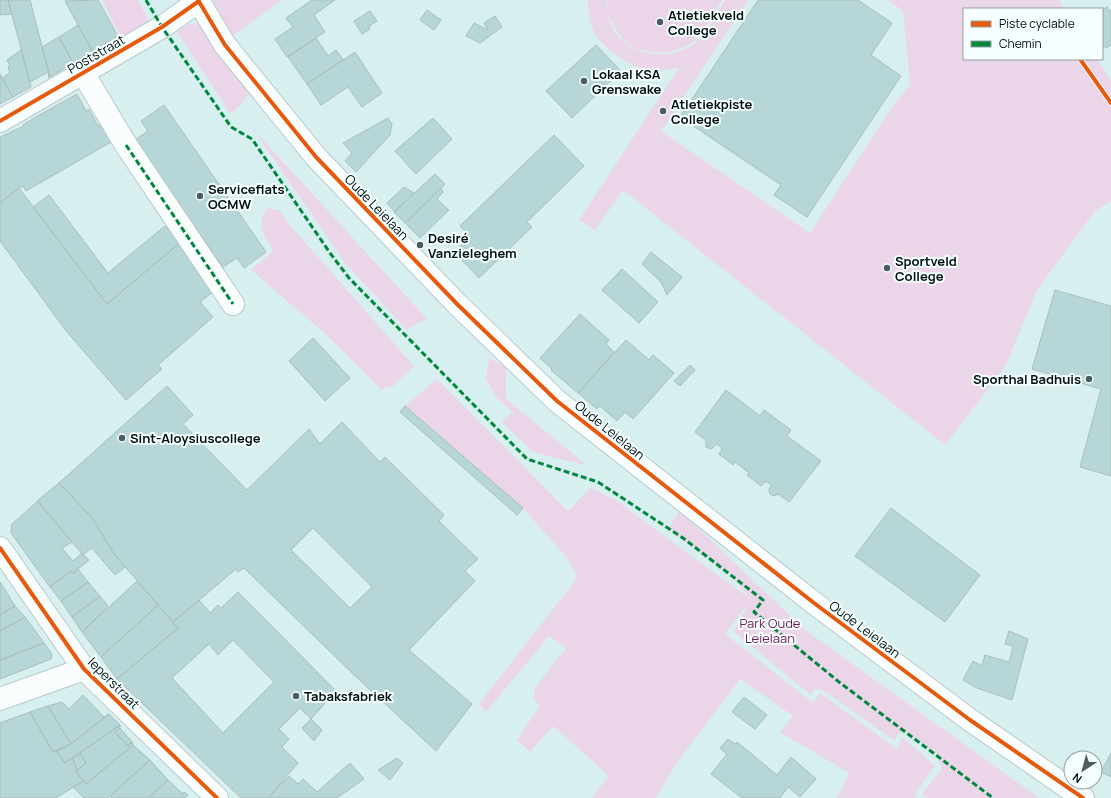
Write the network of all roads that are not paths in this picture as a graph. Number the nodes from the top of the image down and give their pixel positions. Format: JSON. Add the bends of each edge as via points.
{"nodes":[{"id":1,"x":199,"y":1,"type":"edge"},
{"id":2,"x":83,"y":73,"type":"junction"},
{"id":3,"x":0,"y":121,"type":"edge"},
{"id":4,"x":233,"y":304,"type":"dead end"},
{"id":5,"x":0,"y":548,"type":"edge"},
{"id":6,"x":84,"y":669,"type":"junction"},
{"id":7,"x":0,"y":699,"type":"edge"},
{"id":8,"x":217,"y":798,"type":"edge"},
{"id":9,"x":1083,"y":798,"type":"edge"}],
"edges":[{"from":1,"to":2,"type":"street","name":"Poststraat","via":[[162,27]]},
{"from":1,"to":9,"type":"street","name":"Oude Leielaan","via":[[225,45],[316,157],[457,304],[557,401],[814,603],[970,720]]},
{"from":2,"to":3,"type":"street","name":"Poststraat"},
{"from":2,"to":4,"type":"street","name":"Poststraat","via":[[126,145]]},
{"from":5,"to":6,"type":"street","name":"Ieperstraat"},
{"from":6,"to":7,"type":"street"},
{"from":6,"to":8,"type":"street","name":"Ieperstraat"}]}
